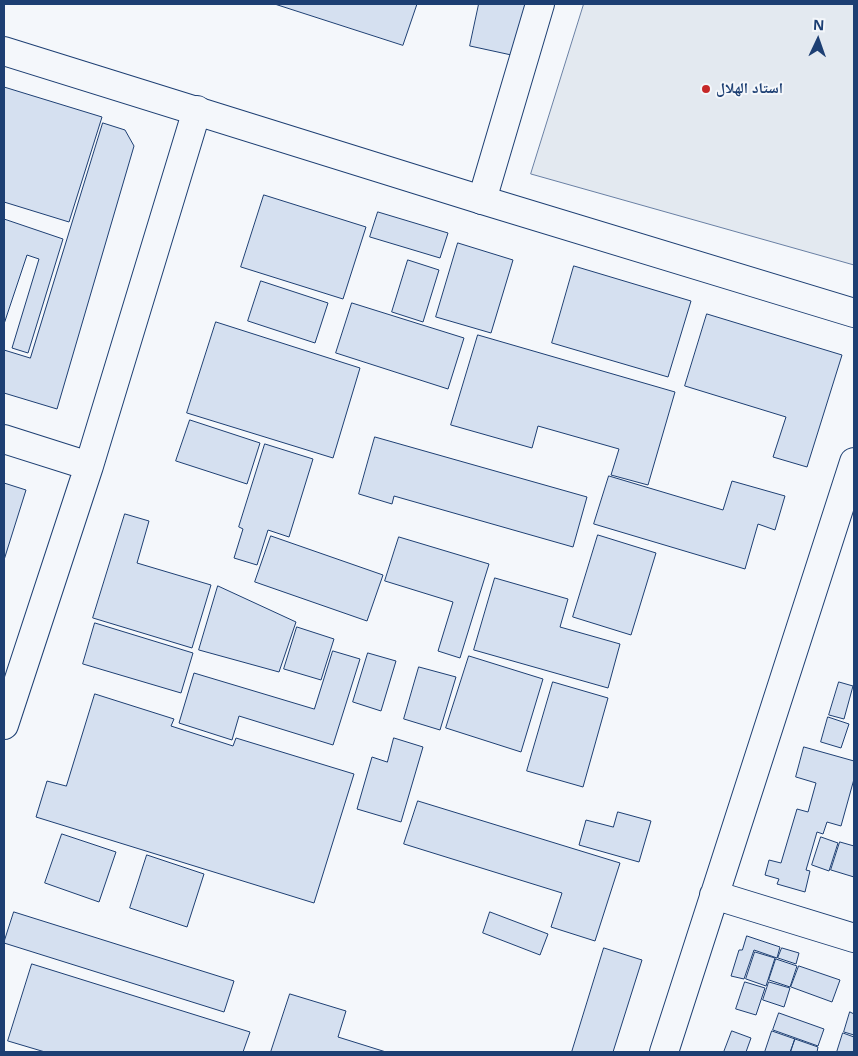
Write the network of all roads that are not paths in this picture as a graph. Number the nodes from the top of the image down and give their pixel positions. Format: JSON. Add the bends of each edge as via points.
{"nodes":[{"id":1,"x":540,"y":4,"type":"edge"},
{"id":2,"x":4,"y":51,"type":"edge"},
{"id":3,"x":196,"y":110,"type":"junction"},
{"id":4,"x":482,"y":200,"type":"junction"},
{"id":5,"x":854,"y":312,"type":"edge"},
{"id":6,"x":4,"y":440,"type":"edge"},
{"id":7,"x":854,"y":462,"type":"edge"},
{"id":8,"x":89,"y":466,"type":"junction"},
{"id":9,"x":4,"y":725,"type":"edge"},
{"id":10,"x":714,"y":895,"type":"junction"},
{"id":11,"x":854,"y":938,"type":"edge"},
{"id":12,"x":664,"y":1052,"type":"edge"}],
"edges":[{"from":1,"to":4,"type":"street"},
{"from":2,"to":3,"type":"street"},
{"from":3,"to":4,"type":"street"},
{"from":3,"to":8,"type":"street"},
{"from":4,"to":5,"type":"street"},
{"from":6,"to":8,"type":"street"},
{"from":7,"to":10,"type":"street"},
{"from":8,"to":9,"type":"street"},
{"from":10,"to":11,"type":"street"},
{"from":10,"to":12,"type":"street"}]}
